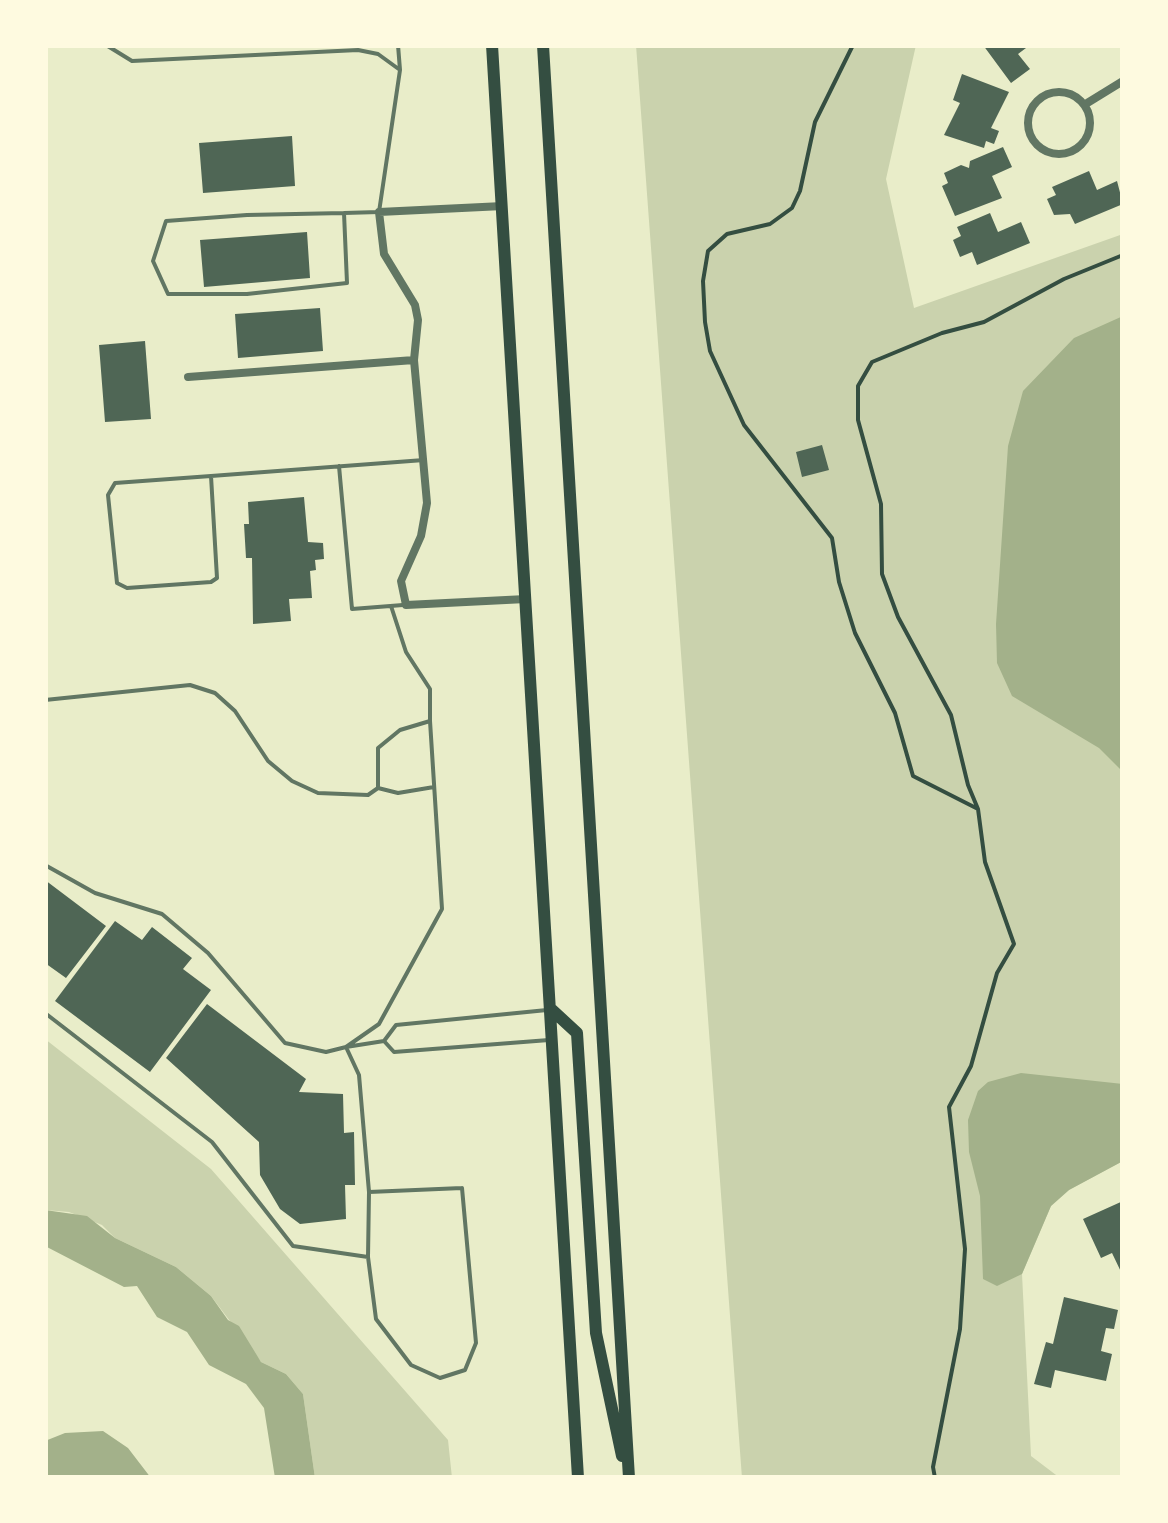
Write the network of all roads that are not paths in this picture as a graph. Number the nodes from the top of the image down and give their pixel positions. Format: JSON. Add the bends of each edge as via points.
{"nodes":[{"id":1,"x":106,"y":45,"type":"edge"},
{"id":2,"x":398,"y":45,"type":"edge"},
{"id":3,"x":492,"y":45,"type":"edge"},
{"id":4,"x":543,"y":45,"type":"edge"},
{"id":5,"x":358,"y":47,"type":"edge"},
{"id":6,"x":400,"y":70,"type":"junction"},
{"id":7,"x":1123,"y":81,"type":"edge"},
{"id":8,"x":1084,"y":105,"type":"junction"},
{"id":9,"x":502,"y":206,"type":"junction"},
{"id":10,"x":380,"y":212,"type":"junction"},
{"id":11,"x":344,"y":213,"type":"junction"},
{"id":12,"x":414,"y":360,"type":"junction"},
{"id":13,"x":188,"y":376,"type":"dead end"},
{"id":14,"x":424,"y":460,"type":"junction"},
{"id":15,"x":339,"y":466,"type":"junction"},
{"id":16,"x":212,"y":476,"type":"junction"},
{"id":17,"x":526,"y":599,"type":"junction"},
{"id":18,"x":406,"y":605,"type":"junction"},
{"id":19,"x":391,"y":606,"type":"junction"},
{"id":20,"x":45,"y":700,"type":"edge"},
{"id":21,"x":430,"y":721,"type":"junction"},
{"id":22,"x":434,"y":787,"type":"junction"},
{"id":23,"x":378,"y":788,"type":"junction"},
{"id":24,"x":45,"y":865,"type":"edge"},
{"id":25,"x":551,"y":1009,"type":"junction"},
{"id":26,"x":45,"y":1013,"type":"edge"},
{"id":27,"x":384,"y":1040,"type":"junction"},
{"id":28,"x":553,"y":1040,"type":"junction"},
{"id":29,"x":346,"y":1047,"type":"junction"},
{"id":30,"x":369,"y":1192,"type":"junction"},
{"id":31,"x":368,"y":1257,"type":"junction"},
{"id":32,"x":578,"y":1478,"type":"edge"},
{"id":33,"x":628,"y":1478,"type":"edge"}],
"edges":[{"from":1,"to":5,"type":"lane","via":[[132,61]]},
{"from":2,"to":6,"type":"lane"},
{"from":3,"to":9,"type":"main road"},
{"from":4,"to":33,"type":"main road"},
{"from":5,"to":6,"type":"lane"},
{"from":6,"to":10,"type":"lane"},
{"from":7,"to":8,"type":"street"},
{"from":8,"to":8,"type":"street","via":[[1066,93],[1038,100],[1028,121],[1036,144],[1054,154],[1072,151],[1089,132]]},
{"from":9,"to":10,"type":"street"},
{"from":9,"to":17,"type":"main road"},
{"from":10,"to":11,"type":"lane"},
{"from":10,"to":12,"type":"street","via":[[384,254],[415,305]]},
{"from":11,"to":11,"type":"lane","via":[[166,221],[153,260],[168,294],[348,283]]},
{"from":12,"to":13,"type":"street"},
{"from":12,"to":14,"type":"street"},
{"from":14,"to":15,"type":"lane"},
{"from":14,"to":18,"type":"street","via":[[425,521],[402,581]]},
{"from":15,"to":16,"type":"lane"},
{"from":15,"to":19,"type":"lane","via":[[352,610]]},
{"from":16,"to":16,"type":"lane","via":[[116,483],[108,495],[118,583],[127,588],[216,578]]},
{"from":17,"to":18,"type":"street"},
{"from":17,"to":25,"type":"main road"},
{"from":18,"to":19,"type":"lane"},
{"from":19,"to":21,"type":"lane","via":[[406,652],[430,689]]},
{"from":20,"to":23,"type":"lane","via":[[190,684],[235,711],[268,760],[292,780],[346,798]]},
{"from":21,"to":22,"type":"lane"},
{"from":21,"to":23,"type":"lane","via":[[400,730],[378,748]]},
{"from":22,"to":23,"type":"lane","via":[[398,793]]},
{"from":22,"to":29,"type":"lane","via":[[442,909],[380,1024]]},
{"from":24,"to":29,"type":"lane","via":[[95,893],[162,914],[208,953],[285,1043],[326,1052]]},
{"from":25,"to":27,"type":"lane","via":[[396,1025]]},
{"from":25,"to":28,"type":"main road"},
{"from":25,"to":33,"type":"main road","via":[[577,1033],[596,1333]]},
{"from":26,"to":31,"type":"lane","via":[[212,1142],[293,1246]]},
{"from":27,"to":28,"type":"lane","via":[[394,1052]]},
{"from":27,"to":29,"type":"lane"},
{"from":28,"to":32,"type":"main road"},
{"from":29,"to":30,"type":"lane","via":[[359,1076]]},
{"from":30,"to":31,"type":"lane"},
{"from":30,"to":31,"type":"lane","via":[[462,1188],[476,1343],[465,1370],[440,1378],[411,1365],[376,1319]]}]}
